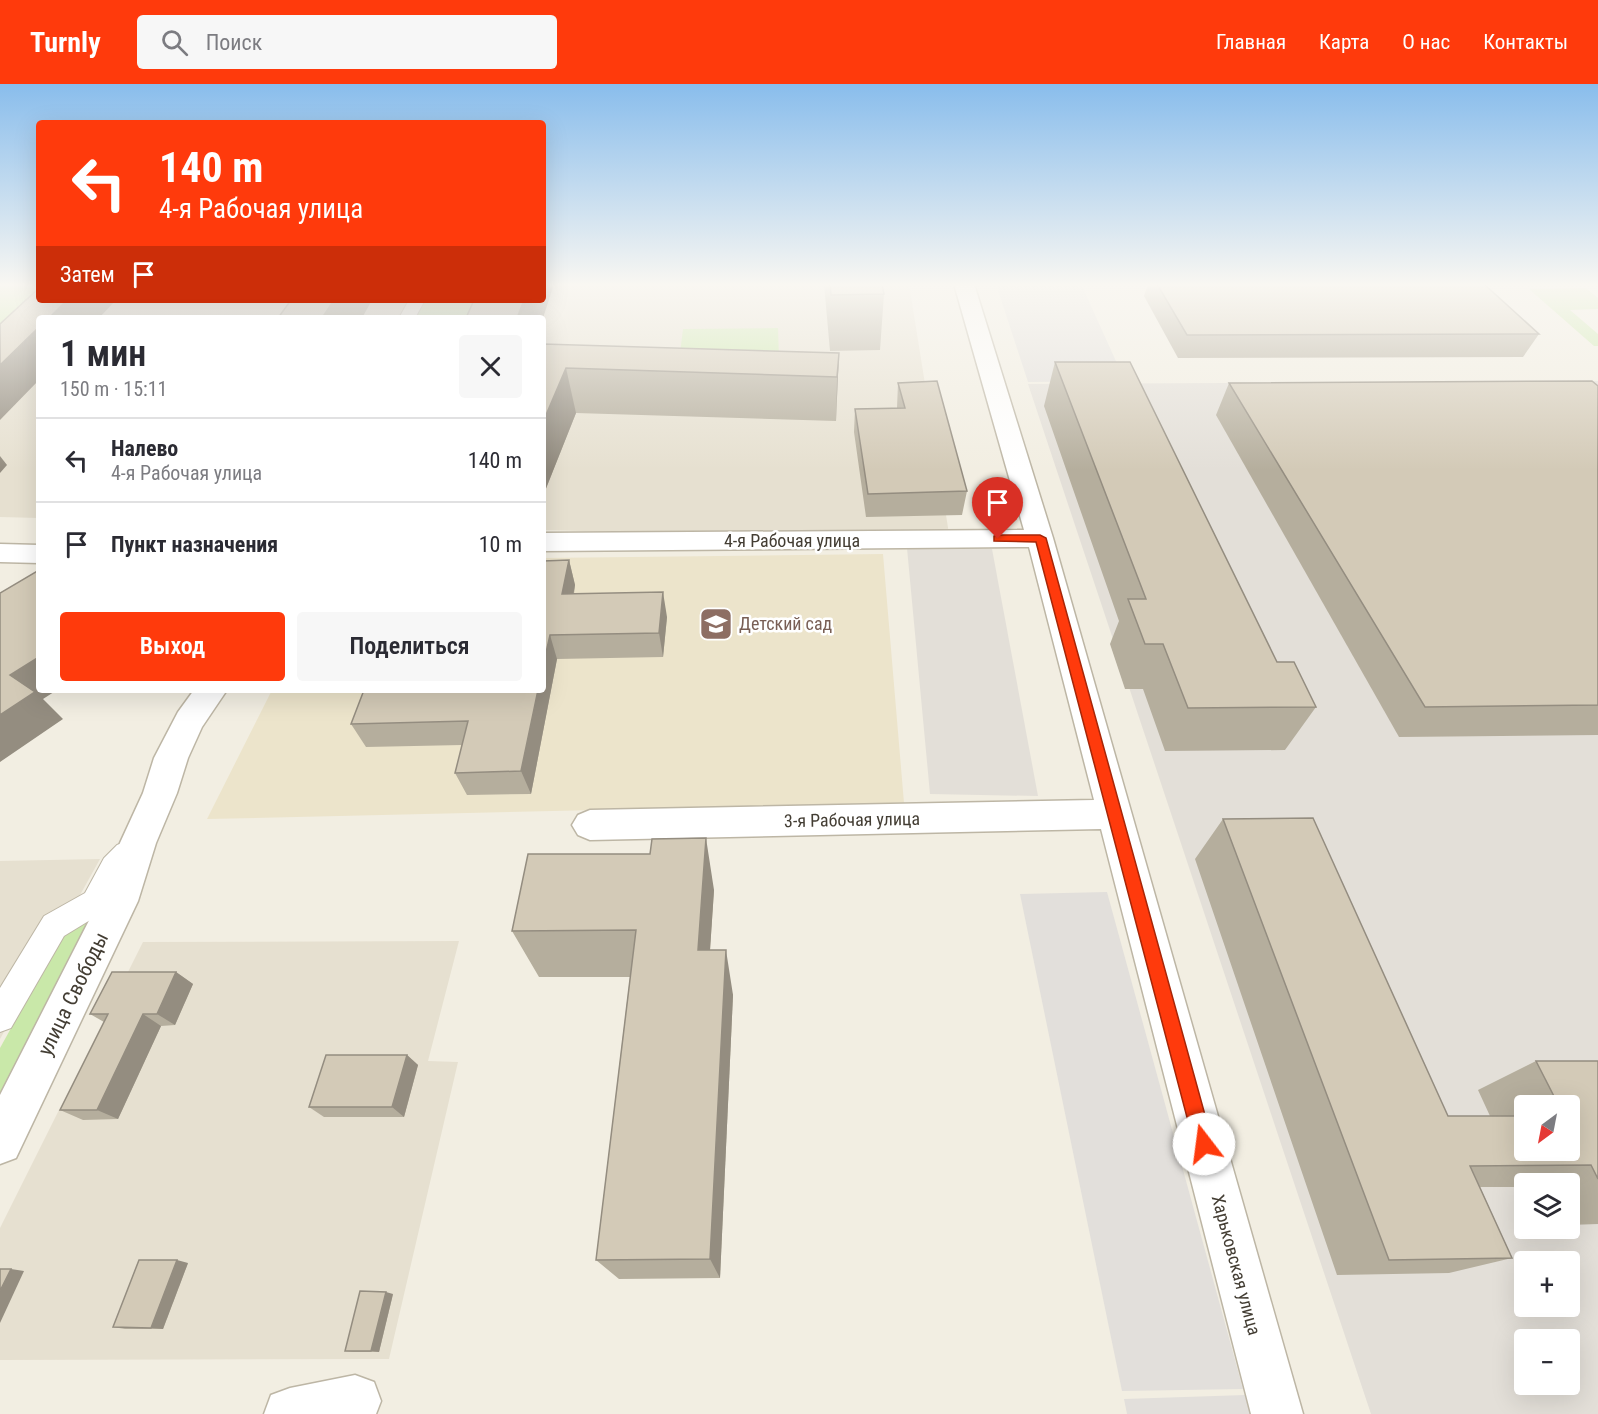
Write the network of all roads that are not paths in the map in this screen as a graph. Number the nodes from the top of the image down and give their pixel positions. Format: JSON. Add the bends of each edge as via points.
{"nodes":[{"id":1,"x":983,"y":346,"type":"edge"},
{"id":2,"x":1040,"y":538,"type":"junction"},
{"id":3,"x":546,"y":542,"type":"edge"},
{"id":4,"x":0,"y":553,"type":"edge"},
{"id":5,"x":36,"y":554,"type":"edge"},
{"id":6,"x":209,"y":693,"type":"edge"},
{"id":7,"x":1115,"y":814,"type":"junction"},
{"id":8,"x":590,"y":825,"type":"dead end"},
{"id":9,"x":138,"y":843,"type":"junction"},
{"id":10,"x":0,"y":1017,"type":"edge"},
{"id":11,"x":0,"y":1142,"type":"edge"},
{"id":12,"x":355,"y":1401,"type":"dead end"},
{"id":13,"x":291,"y":1414,"type":"edge"},
{"id":14,"x":1277,"y":1414,"type":"edge"}],
"edges":[{"from":1,"to":2,"type":"street","name":"Харьковская улица"},
{"from":2,"to":3,"type":"street","name":"4-я Рабочая улица"},
{"from":2,"to":7,"type":"street","name":"Харьковская улица"},
{"from":4,"to":5,"type":"street"},
{"from":6,"to":9,"type":"street","name":"улица Свободы","via":[[189,721],[171,758]]},
{"from":7,"to":8,"type":"street","name":"3-я Рабочая улица"},
{"from":7,"to":14,"type":"street","name":"Харьковская улица"},
{"from":9,"to":10,"type":"street","name":"улица Свободы","via":[[114,867],[96,902],[54,926]]},
{"from":9,"to":11,"type":"street","name":"улица Свободы","via":[[119,901]]},
{"from":12,"to":13,"type":"street"}]}
